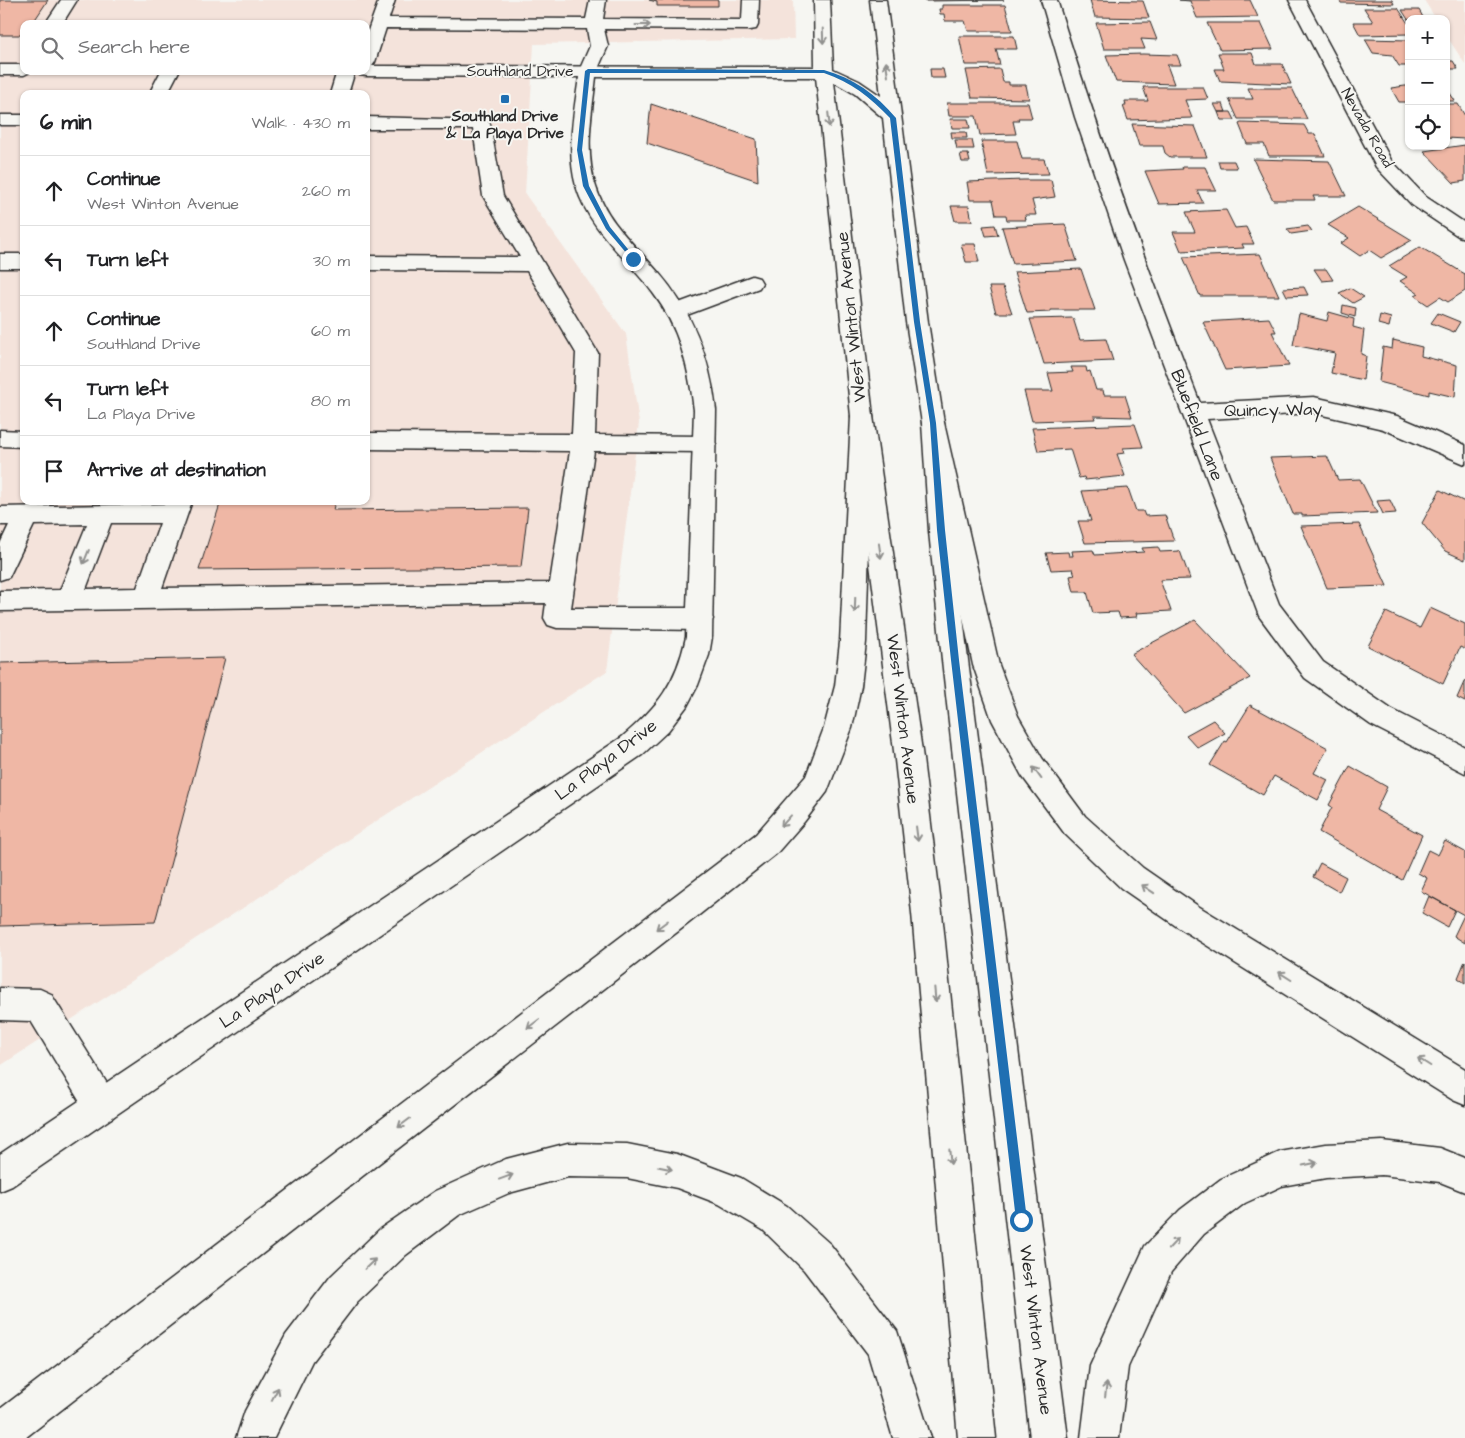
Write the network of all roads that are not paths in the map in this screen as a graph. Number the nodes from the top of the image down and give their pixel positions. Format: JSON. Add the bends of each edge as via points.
{"nodes":[{"id":1,"x":69,"y":0,"type":"edge"},
{"id":2,"x":387,"y":0,"type":"edge"},
{"id":3,"x":598,"y":0,"type":"edge"},
{"id":4,"x":750,"y":0,"type":"edge"},
{"id":5,"x":822,"y":0,"type":"edge"},
{"id":6,"x":878,"y":0,"type":"edge"},
{"id":7,"x":1049,"y":0,"type":"edge"},
{"id":8,"x":1297,"y":0,"type":"edge"},
{"id":9,"x":56,"y":20,"type":"edge"},
{"id":10,"x":379,"y":23,"type":"junction"},
{"id":11,"x":594,"y":24,"type":"junction"},
{"id":12,"x":370,"y":50,"type":"edge"},
{"id":13,"x":20,"y":69,"type":"edge"},
{"id":14,"x":0,"y":70,"type":"edge"},
{"id":15,"x":370,"y":71,"type":"edge"},
{"id":16,"x":588,"y":71,"type":"junction"},
{"id":17,"x":824,"y":72,"type":"junction"},
{"id":18,"x":168,"y":75,"type":"edge"},
{"id":19,"x":345,"y":75,"type":"edge"},
{"id":20,"x":160,"y":90,"type":"edge"},
{"id":21,"x":340,"y":90,"type":"edge"},
{"id":22,"x":893,"y":118,"type":"junction"},
{"id":23,"x":0,"y":120,"type":"edge"},
{"id":24,"x":20,"y":120,"type":"edge"},
{"id":25,"x":370,"y":123,"type":"edge"},
{"id":26,"x":1465,"y":232,"type":"edge"},
{"id":27,"x":0,"y":261,"type":"edge"},
{"id":28,"x":20,"y":262,"type":"edge"},
{"id":29,"x":370,"y":263,"type":"edge"},
{"id":30,"x":534,"y":264,"type":"junction"},
{"id":31,"x":752,"y":284,"type":"dead end"},
{"id":32,"x":676,"y":312,"type":"junction"},
{"id":33,"x":1192,"y":412,"type":"junction"},
{"id":34,"x":862,"y":416,"type":"junction"},
{"id":35,"x":933,"y":423,"type":"junction"},
{"id":36,"x":0,"y":438,"type":"edge"},
{"id":37,"x":20,"y":438,"type":"edge"},
{"id":38,"x":370,"y":441,"type":"edge"},
{"id":39,"x":583,"y":444,"type":"junction"},
{"id":40,"x":704,"y":444,"type":"junction"},
{"id":41,"x":1465,"y":455,"type":"edge"},
{"id":42,"x":178,"y":507,"type":"edge"},
{"id":43,"x":103,"y":514,"type":"junction"},
{"id":44,"x":26,"y":515,"type":"junction"},
{"id":45,"x":0,"y":516,"type":"edge"},
{"id":46,"x":0,"y":570,"type":"edge"},
{"id":47,"x":560,"y":593,"type":"junction"},
{"id":48,"x":146,"y":598,"type":"junction"},
{"id":49,"x":0,"y":601,"type":"edge"},
{"id":50,"x":68,"y":601,"type":"junction"},
{"id":51,"x":700,"y":619,"type":"junction"},
{"id":52,"x":1465,"y":761,"type":"edge"},
{"id":53,"x":0,"y":1004,"type":"edge"},
{"id":54,"x":1465,"y":1088,"type":"edge"},
{"id":55,"x":102,"y":1105,"type":"junction"},
{"id":56,"x":0,"y":1174,"type":"edge"},
{"id":57,"x":1465,"y":1175,"type":"edge"},
{"id":58,"x":0,"y":1432,"type":"edge"},
{"id":59,"x":255,"y":1438,"type":"edge"},
{"id":60,"x":912,"y":1438,"type":"edge"},
{"id":61,"x":977,"y":1438,"type":"edge"},
{"id":62,"x":1049,"y":1438,"type":"edge"},
{"id":63,"x":1100,"y":1438,"type":"edge"}],
"edges":[{"from":1,"to":9,"type":"main road"},
{"from":2,"to":10,"type":"main road"},
{"from":3,"to":11,"type":"main road","name":"La Playa Drive"},
{"from":11,"to":4,"type":"main road","one_way":true,"via":[[750,25]]},
{"from":5,"to":17,"type":"main road","name":"West Winton Avenue","one_way":true},
{"from":22,"to":6,"type":"main road","name":"West Winton Avenue","one_way":true},
{"from":7,"to":33,"type":"main road","name":"Bluefield Lane","via":[[1084,116]]},
{"from":8,"to":26,"type":"main road","name":"Nevada Road","via":[[1383,163],[1419,201]]},
{"from":10,"to":11,"type":"main road"},
{"from":10,"to":12,"type":"main road"},
{"from":11,"to":16,"type":"main road","name":"La Playa Drive","via":[[599,46]]},
{"from":13,"to":14,"type":"main road"},
{"from":15,"to":16,"type":"main road","name":"Southland Drive"},
{"from":16,"to":17,"type":"main road","name":"Southland Drive"},
{"from":16,"to":32,"type":"main road","name":"La Playa Drive","via":[[580,150],[589,195],[615,238],[659,286]]},
{"from":17,"to":22,"type":"main road","name":"Southland Drive","via":[[842,77],[873,96]]},
{"from":17,"to":34,"type":"main road","name":"West Winton Avenue","one_way":true},
{"from":18,"to":20,"type":"main road"},
{"from":19,"to":21,"type":"main road"},
{"from":22,"to":35,"type":"main road","name":"West Winton Avenue","via":[[917,322]]},
{"from":23,"to":24,"type":"main road"},
{"from":25,"to":30,"type":"main road","via":[[481,124],[493,196]]},
{"from":27,"to":28,"type":"main road"},
{"from":29,"to":30,"type":"main road"},
{"from":30,"to":39,"type":"main road","via":[[587,353]]},
{"from":31,"to":32,"type":"main road"},
{"from":32,"to":40,"type":"main road","name":"La Playa Drive","via":[[695,353],[702,381]]},
{"from":33,"to":41,"type":"main road","name":"Quincy Way","via":[[1314,406],[1389,422]]},
{"from":33,"to":52,"type":"main road","name":"Bluefield Lane","via":[[1268,609],[1314,670],[1381,717]]},
{"from":34,"to":58,"type":"main road","one_way":true,"via":[[853,642],[848,686],[838,728],[817,783],[794,813],[766,844],[674,916]]},
{"from":34,"to":61,"type":"main road","name":"West Winton Avenue","one_way":true,"via":[[927,914]]},
{"from":54,"to":35,"type":"main road","one_way":true,"via":[[1187,916],[1132,878],[1075,825],[1028,759],[1006,720],[986,666]]},
{"from":35,"to":62,"type":"main road","name":"West Winton Avenue","via":[[955,660]]},
{"from":36,"to":37,"type":"main road"},
{"from":38,"to":39,"type":"main road"},
{"from":39,"to":40,"type":"main road"},
{"from":39,"to":47,"type":"main road"},
{"from":40,"to":51,"type":"main road","name":"La Playa Drive"},
{"from":42,"to":43,"type":"main road"},
{"from":42,"to":48,"type":"main road"},
{"from":43,"to":44,"type":"main road"},
{"from":43,"to":50,"type":"main road","one_way":true},
{"from":44,"to":45,"type":"main road"},
{"from":44,"to":46,"type":"main road"},
{"from":47,"to":48,"type":"main road"},
{"from":47,"to":51,"type":"main road","via":[[557,618]]},
{"from":48,"to":50,"type":"main road"},
{"from":49,"to":50,"type":"main road"},
{"from":51,"to":55,"type":"main road","name":"La Playa Drive","via":[[696,655],[675,705],[632,746]]},
{"from":53,"to":55,"type":"main road","via":[[40,1005]]},
{"from":55,"to":56,"type":"main road","name":"La Playa Drive"},
{"from":63,"to":57,"type":"main road","one_way":true,"via":[[1110,1366],[1158,1259],[1192,1222],[1232,1191],[1280,1170],[1326,1161],[1382,1158],[1440,1166]]},
{"from":59,"to":60,"type":"main road","one_way":true,"via":[[299,1348],[344,1289],[394,1242],[447,1203],[506,1176],[568,1160],[627,1161],[677,1170],[729,1190],[775,1218],[817,1257],[884,1344]]}]}
